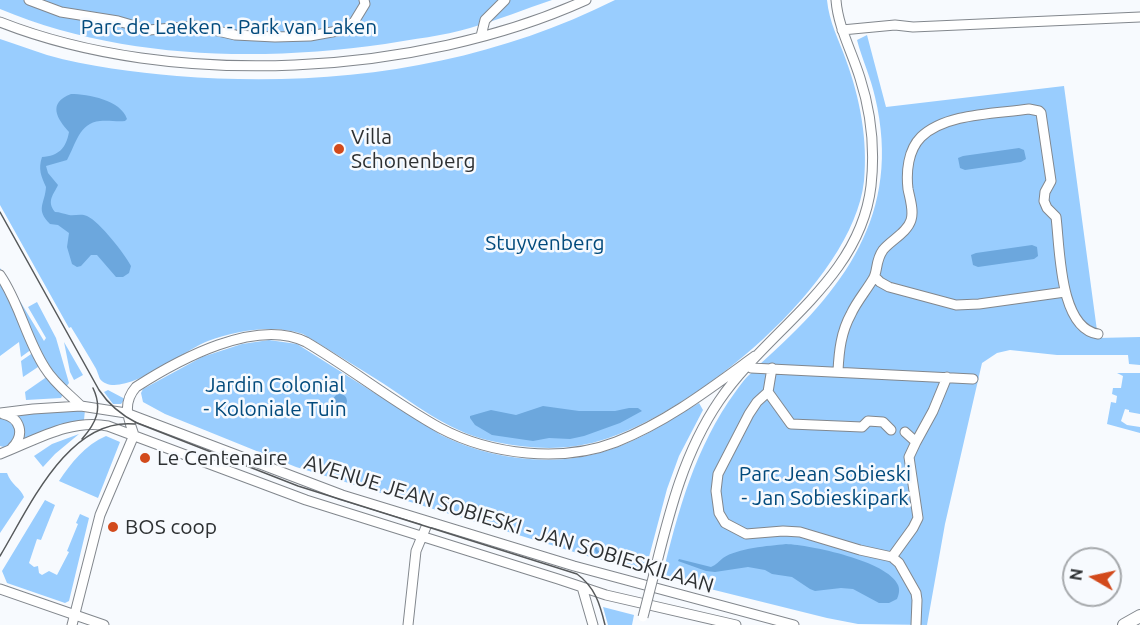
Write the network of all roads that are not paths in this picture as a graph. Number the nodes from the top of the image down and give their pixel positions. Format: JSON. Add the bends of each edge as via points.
{"nodes":[{"id":1,"x":29,"y":0,"type":"edge"},
{"id":2,"x":364,"y":0,"type":"edge"},
{"id":3,"x":505,"y":0,"type":"edge"},
{"id":4,"x":586,"y":0,"type":"edge"},
{"id":5,"x":836,"y":0,"type":"edge"},
{"id":6,"x":1140,"y":17,"type":"edge"},
{"id":7,"x":0,"y":22,"type":"edge"},
{"id":8,"x":842,"y":30,"type":"junction"},
{"id":9,"x":481,"y":36,"type":"junction"},
{"id":10,"x":0,"y":275,"type":"edge"},
{"id":11,"x":876,"y":277,"type":"junction"},
{"id":12,"x":1065,"y":292,"type":"junction"},
{"id":13,"x":1098,"y":334,"type":"dead end"},
{"id":14,"x":755,"y":356,"type":"junction"},
{"id":15,"x":751,"y":368,"type":"dead end"},
{"id":16,"x":772,"y":368,"type":"junction"},
{"id":17,"x":838,"y":371,"type":"junction"},
{"id":18,"x":947,"y":376,"type":"junction"},
{"id":19,"x":973,"y":379,"type":"dead end"},
{"id":20,"x":768,"y":392,"type":"junction"},
{"id":21,"x":81,"y":406,"type":"junction"},
{"id":22,"x":101,"y":408,"type":"junction"},
{"id":23,"x":126,"y":413,"type":"junction"},
{"id":24,"x":0,"y":414,"type":"edge"},
{"id":25,"x":98,"y":424,"type":"junction"},
{"id":26,"x":891,"y":430,"type":"dead end"},
{"id":27,"x":905,"y":432,"type":"dead end"},
{"id":28,"x":134,"y":435,"type":"junction"},
{"id":29,"x":916,"y":442,"type":"junction"},
{"id":30,"x":10,"y":450,"type":"junction"},
{"id":31,"x":0,"y":454,"type":"edge"},
{"id":32,"x":428,"y":522,"type":"junction"},
{"id":33,"x":422,"y":537,"type":"junction"},
{"id":34,"x":892,"y":557,"type":"junction"},
{"id":35,"x":582,"y":587,"type":"junction"},
{"id":36,"x":0,"y":589,"type":"edge"},
{"id":37,"x":1140,"y":616,"type":"edge"},
{"id":38,"x":74,"y":620,"type":"edge"},
{"id":39,"x":642,"y":621,"type":"edge"},
{"id":40,"x":104,"y":625,"type":"edge"},
{"id":41,"x":408,"y":625,"type":"edge"},
{"id":42,"x":593,"y":625,"type":"edge"},
{"id":43,"x":736,"y":625,"type":"edge"},
{"id":44,"x":794,"y":625,"type":"edge"},
{"id":45,"x":916,"y":625,"type":"edge"},
{"id":46,"x":1124,"y":625,"type":"edge"}],
"edges":[{"from":1,"to":2,"type":"street","via":[[61,12],[149,30],[196,26],[235,35],[292,37],[346,29],[362,11]]},
{"from":3,"to":9,"type":"street","via":[[486,20]]},
{"from":4,"to":9,"type":"street"},
{"from":5,"to":8,"type":"street"},
{"from":6,"to":8,"type":"street"},
{"from":7,"to":9,"type":"street","via":[[72,46],[186,63],[235,65],[372,59]]},
{"from":8,"to":14,"type":"street","via":[[861,78],[869,117],[872,162],[866,207],[853,240],[831,276]]},
{"from":10,"to":21,"type":"street","via":[[45,368]]},
{"from":11,"to":12,"type":"street","via":[[889,287],[956,305]]},
{"from":11,"to":12,"type":"street","via":[[883,251],[907,228],[911,218],[908,170],[912,149],[920,138],[955,119],[1035,110],[1043,116],[1051,182],[1044,201],[1056,217]]},
{"from":11,"to":17,"type":"street","via":[[846,325]]},
{"from":12,"to":13,"type":"street","via":[[1078,322]]},
{"from":14,"to":23,"type":"street","via":[[702,394],[628,436],[605,446],[569,452],[522,452],[466,440],[433,424],[306,342],[280,334],[240,339],[197,354],[136,387]]},
{"from":14,"to":39,"type":"street","bridge":true,"via":[[719,401],[690,454],[670,509]]},
{"from":15,"to":16,"type":"street"},
{"from":16,"to":17,"type":"street"},
{"from":16,"to":20,"type":"street"},
{"from":17,"to":18,"type":"street"},
{"from":18,"to":19,"type":"street"},
{"from":18,"to":29,"type":"street"},
{"from":20,"to":26,"type":"street","via":[[791,424],[862,427],[868,421],[883,422]]},
{"from":20,"to":34,"type":"street","via":[[749,414],[717,479],[717,504],[725,524],[746,534],[800,532]]},
{"from":21,"to":22,"type":"street","name":"AVENUE JEAN SOBIESKI - JAN SOBIESKILAAN"},
{"from":21,"to":24,"type":"street","name":"AVENUE JEAN SOBIESKI - JAN SOBIESKILAAN"},
{"from":22,"to":23,"type":"street","name":"AVENUE JEAN SOBIESKI - JAN SOBIESKILAAN"},
{"from":22,"to":25,"type":"street"},
{"from":23,"to":28,"type":"street"},
{"from":23,"to":32,"type":"street","name":"AVENUE JEAN SOBIESKI - JAN SOBIESKILAAN","via":[[310,484]]},
{"from":24,"to":30,"type":"street","via":[[14,418],[20,428],[19,440]]},
{"from":25,"to":28,"type":"street","name":"AVENUE JEAN SOBIESKI - JAN SOBIESKILAAN"},
{"from":25,"to":30,"type":"street","via":[[64,428]]},
{"from":27,"to":29,"type":"street"},
{"from":28,"to":33,"type":"street","name":"AVENUE JEAN SOBIESKI - JAN SOBIESKILAAN","via":[[306,500]]},
{"from":28,"to":38,"type":"street","via":[[100,514]]},
{"from":29,"to":34,"type":"street","via":[[909,457],[917,520]]},
{"from":30,"to":31,"type":"street"},
{"from":32,"to":33,"type":"street"},
{"from":32,"to":44,"type":"street","name":"AVENUE JEAN SOBIESKI - JAN SOBIESKILAAN","via":[[583,569]]},
{"from":33,"to":35,"type":"street","name":"AVENUE JEAN SOBIESKI - JAN SOBIESKILAAN"},
{"from":33,"to":41,"type":"street","via":[[416,551]]},
{"from":34,"to":45,"type":"street","via":[[916,593]]},
{"from":35,"to":42,"type":"street"},
{"from":35,"to":43,"type":"street","name":"AVENUE JEAN SOBIESKI - JAN SOBIESKILAAN"},
{"from":36,"to":38,"type":"street"},
{"from":37,"to":46,"type":"main road"},
{"from":38,"to":40,"type":"street"}]}
